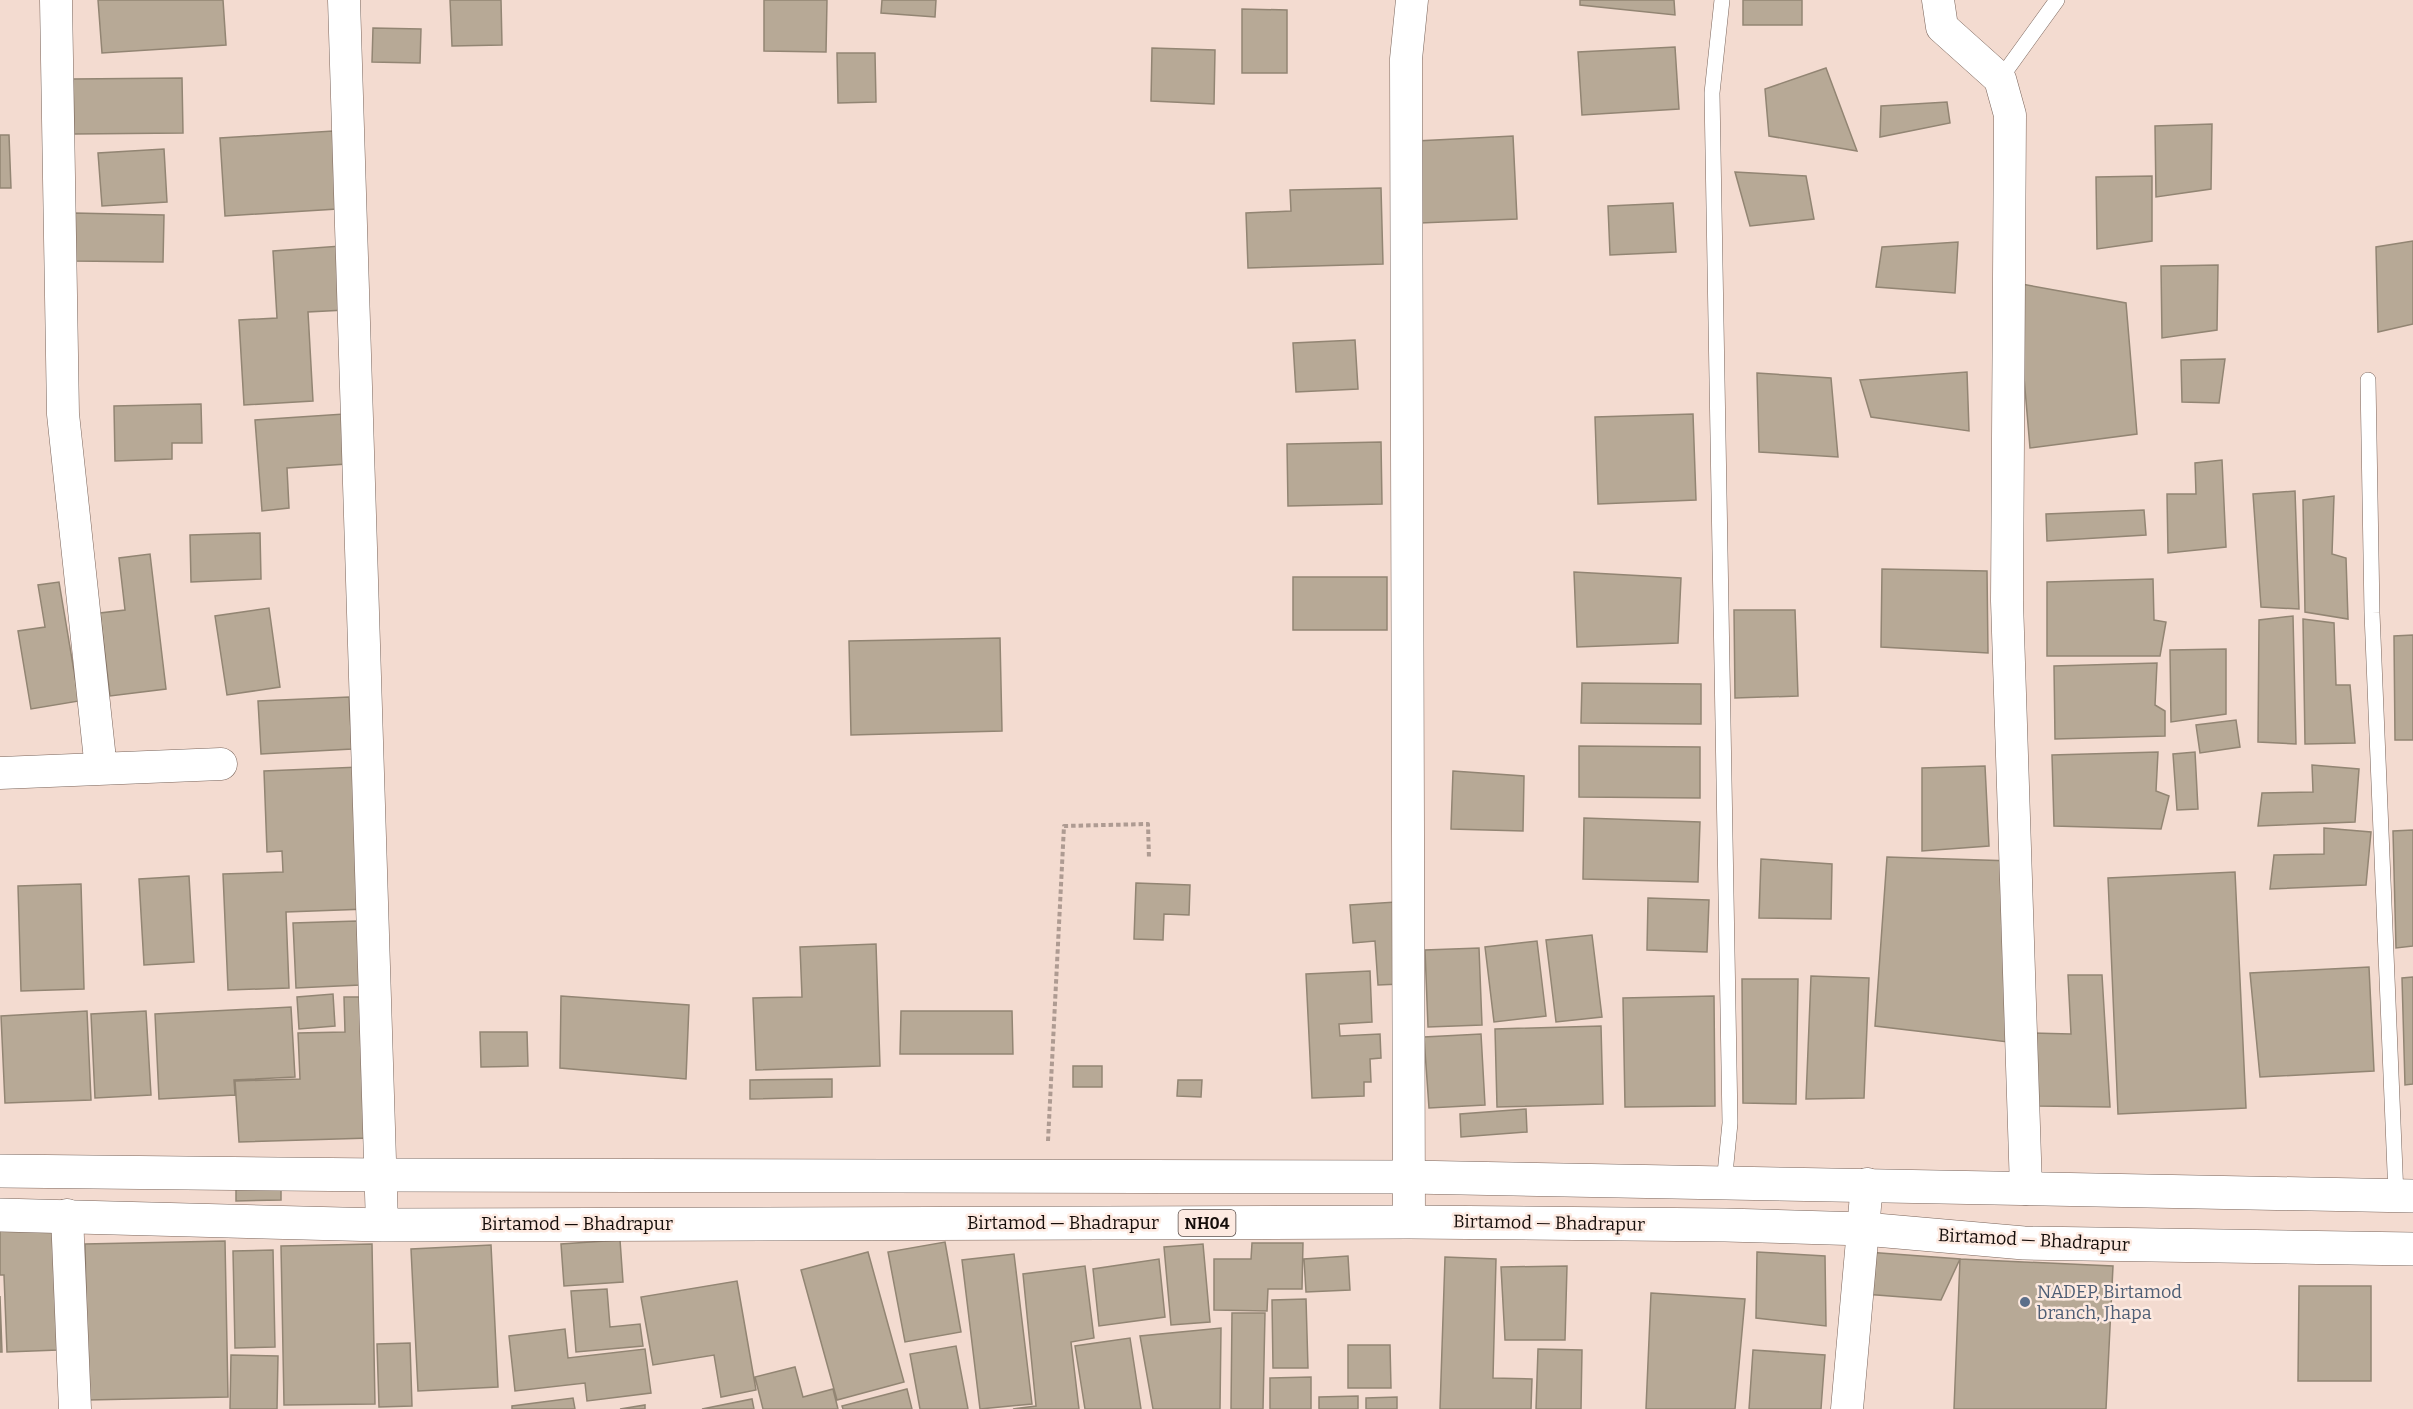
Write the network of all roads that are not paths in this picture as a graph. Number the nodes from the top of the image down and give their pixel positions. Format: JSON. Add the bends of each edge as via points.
{"nodes":[{"id":1,"x":56,"y":0,"type":"edge"},
{"id":2,"x":344,"y":0,"type":"edge"},
{"id":3,"x":1412,"y":0,"type":"edge"},
{"id":4,"x":1722,"y":0,"type":"edge"},
{"id":5,"x":1938,"y":0,"type":"edge"},
{"id":6,"x":2057,"y":0,"type":"edge"},
{"id":7,"x":2000,"y":79,"type":"junction"},
{"id":8,"x":2368,"y":380,"type":"dead end"},
{"id":9,"x":221,"y":764,"type":"dead end"},
{"id":10,"x":101,"y":769,"type":"junction"},
{"id":11,"x":0,"y":773,"type":"edge"},
{"id":12,"x":0,"y":1171,"type":"edge"},
{"id":13,"x":381,"y":1175,"type":"junction"},
{"id":14,"x":1409,"y":1176,"type":"junction"},
{"id":15,"x":1724,"y":1184,"type":"junction"},
{"id":16,"x":1867,"y":1184,"type":"junction"},
{"id":17,"x":2026,"y":1189,"type":"junction"},
{"id":18,"x":2405,"y":1196,"type":"edge"},
{"id":19,"x":0,"y":1215,"type":"edge"},
{"id":20,"x":67,"y":1215,"type":"junction"},
{"id":21,"x":1409,"y":1222,"type":"junction"},
{"id":22,"x":382,"y":1225,"type":"junction"},
{"id":23,"x":1864,"y":1229,"type":"junction"},
{"id":24,"x":2413,"y":1249,"type":"edge"},
{"id":25,"x":75,"y":1409,"type":"edge"},
{"id":26,"x":1847,"y":1409,"type":"edge"}],
"edges":[{"from":1,"to":10,"type":"street","via":[[63,414]]},
{"from":2,"to":13,"type":"street"},
{"from":3,"to":14,"type":"street","via":[[1406,58]]},
{"from":4,"to":15,"type":"lane","via":[[1712,93],[1730,1123]]},
{"from":5,"to":7,"type":"street","via":[[1942,27]]},
{"from":6,"to":7,"type":"lane"},
{"from":7,"to":17,"type":"street","via":[[2010,115],[2007,601]]},
{"from":8,"to":18,"type":"lane","via":[[2372,613]]},
{"from":9,"to":10,"type":"street"},
{"from":10,"to":11,"type":"street"},
{"from":12,"to":13,"type":"main road"},
{"from":13,"to":14,"type":"main road"},
{"from":13,"to":22,"type":"street"},
{"from":14,"to":15,"type":"main road"},
{"from":14,"to":21,"type":"street"},
{"from":15,"to":16,"type":"main road"},
{"from":16,"to":17,"type":"main road"},
{"from":16,"to":23,"type":"street"},
{"from":17,"to":18,"type":"main road"},
{"from":19,"to":20,"type":"main road","name":"Birtamod — Bhadrapur","number":"NH04"},
{"from":20,"to":22,"type":"main road","name":"Birtamod — Bhadrapur","number":"NH04"},
{"from":20,"to":25,"type":"street"},
{"from":21,"to":22,"type":"main road","name":"Birtamod — Bhadrapur","number":"NH04"},
{"from":21,"to":23,"type":"main road","name":"Birtamod — Bhadrapur","number":"NH04"},
{"from":23,"to":24,"type":"main road","name":"Birtamod — Bhadrapur","number":"NH04","via":[[2024,1243]]},
{"from":23,"to":26,"type":"street"}]}
